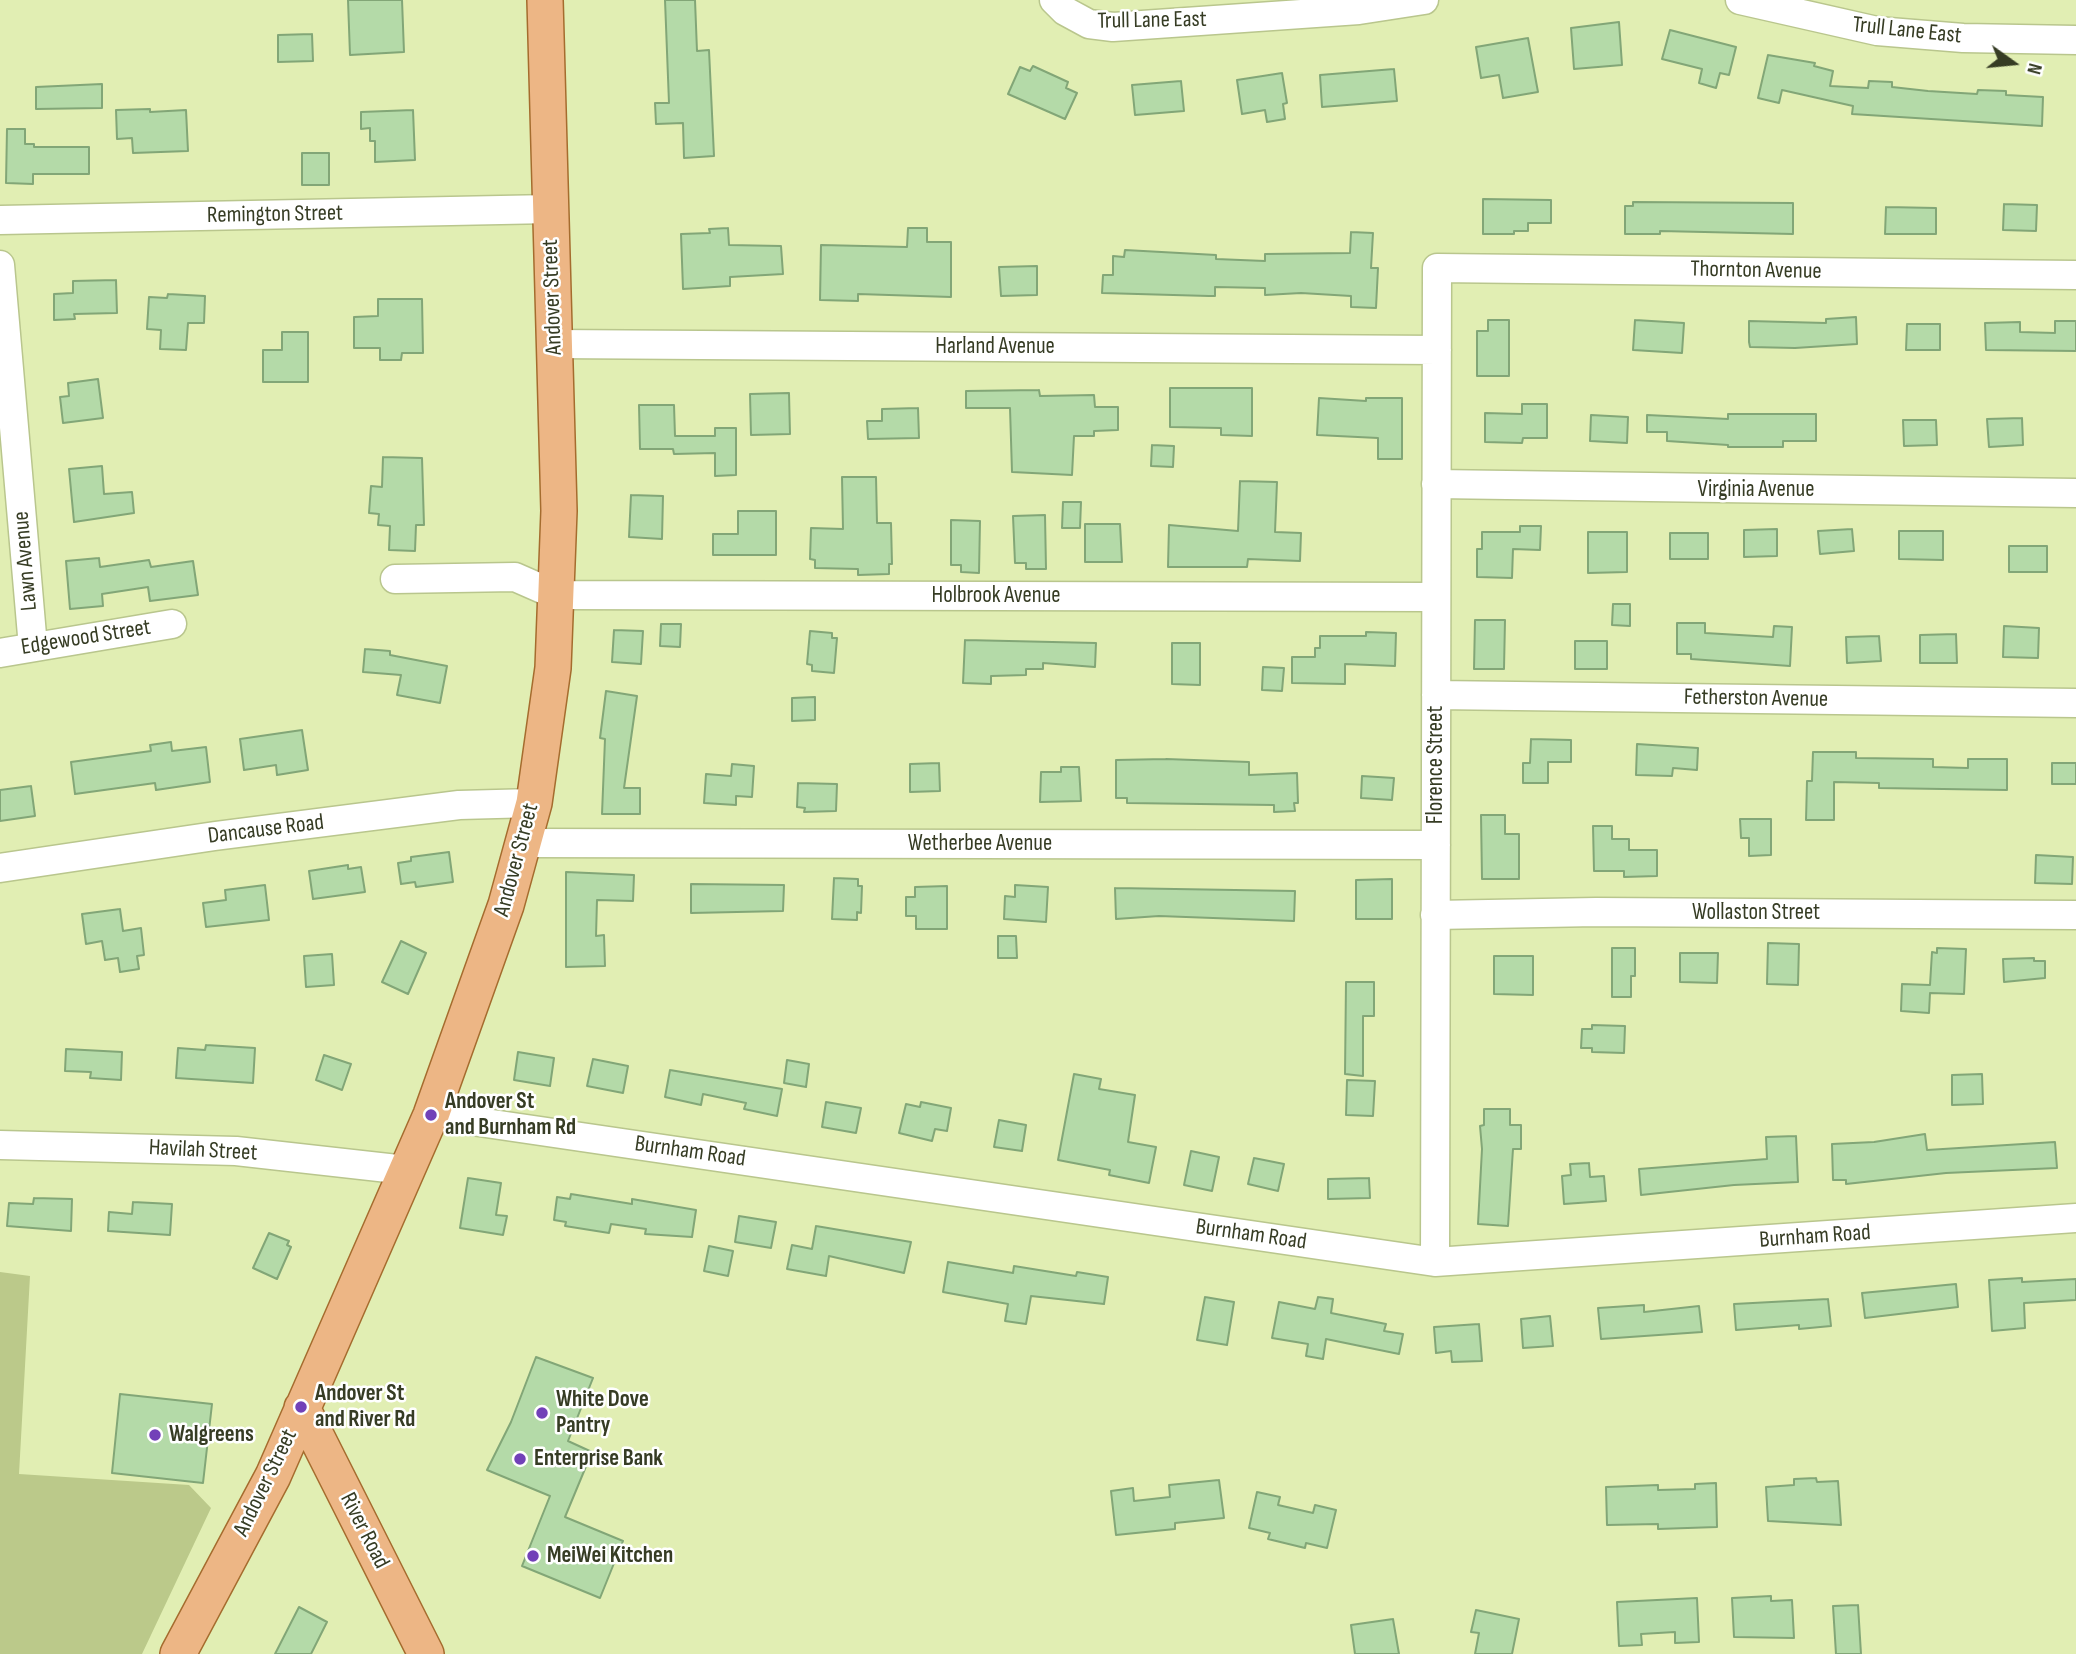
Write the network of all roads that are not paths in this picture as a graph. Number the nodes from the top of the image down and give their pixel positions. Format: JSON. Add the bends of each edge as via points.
{"nodes":[{"id":1,"x":545,"y":0,"type":"edge"},
{"id":2,"x":1054,"y":0,"type":"edge"},
{"id":3,"x":1424,"y":0,"type":"edge"},
{"id":4,"x":1740,"y":0,"type":"edge"},
{"id":5,"x":2076,"y":40,"type":"edge"},
{"id":6,"x":551,"y":209,"type":"junction"},
{"id":7,"x":0,"y":220,"type":"edge"},
{"id":8,"x":0,"y":265,"type":"edge"},
{"id":9,"x":1437,"y":268,"type":"joint"},
{"id":10,"x":2076,"y":275,"type":"edge"},
{"id":11,"x":554,"y":344,"type":"junction"},
{"id":12,"x":1437,"y":350,"type":"junction"},
{"id":13,"x":1436,"y":484,"type":"junction"},
{"id":14,"x":2076,"y":493,"type":"edge"},
{"id":15,"x":395,"y":579,"type":"dead end"},
{"id":16,"x":556,"y":595,"type":"junction"},
{"id":17,"x":1436,"y":597,"type":"junction"},
{"id":18,"x":172,"y":624,"type":"dead end"},
{"id":19,"x":33,"y":647,"type":"junction"},
{"id":20,"x":0,"y":653,"type":"edge"},
{"id":21,"x":1436,"y":695,"type":"junction"},
{"id":22,"x":2076,"y":702,"type":"edge"},
{"id":23,"x":534,"y":803,"type":"junction"},
{"id":24,"x":524,"y":843,"type":"junction"},
{"id":25,"x":1436,"y":845,"type":"junction"},
{"id":26,"x":0,"y":868,"type":"edge"},
{"id":27,"x":1436,"y":915,"type":"junction"},
{"id":28,"x":2076,"y":915,"type":"edge"},
{"id":29,"x":431,"y":1115,"type":"junction"},
{"id":30,"x":0,"y":1145,"type":"edge"},
{"id":31,"x":406,"y":1170,"type":"junction"},
{"id":32,"x":2076,"y":1218,"type":"edge"},
{"id":33,"x":1435,"y":1262,"type":"junction"},
{"id":34,"x":302,"y":1408,"type":"junction"},
{"id":35,"x":178,"y":1654,"type":"edge"},
{"id":36,"x":426,"y":1654,"type":"edge"}],
"edges":[{"from":1,"to":6,"type":"main road","name":"Andover Street"},
{"from":2,"to":3,"type":"street","name":"Trull Lane East","via":[[1078,19],[1113,27],[1359,10]]},
{"from":4,"to":5,"type":"street","name":"Trull Lane East","via":[[1888,32]]},
{"from":6,"to":7,"type":"street","name":"Remington Street"},
{"from":6,"to":11,"type":"main road","name":"Andover Street"},
{"from":8,"to":19,"type":"street","name":"Lawn Avenue"},
{"from":9,"to":10,"type":"street","name":"Thornton Avenue"},
{"from":9,"to":12,"type":"street","name":"Florence Street"},
{"from":11,"to":12,"type":"street","name":"Harland Avenue"},
{"from":11,"to":16,"type":"main road","name":"Andover Street","via":[[559,511]]},
{"from":12,"to":13,"type":"street","name":"Florence Street"},
{"from":13,"to":14,"type":"street","name":"Virginia Avenue"},
{"from":13,"to":17,"type":"street","name":"Florence Street"},
{"from":15,"to":16,"type":"street","via":[[515,577]]},
{"from":16,"to":17,"type":"street","name":"Holbrook Avenue"},
{"from":16,"to":23,"type":"main road","name":"Andover Street","via":[[553,668]]},
{"from":17,"to":21,"type":"street","name":"Florence Street"},
{"from":18,"to":19,"type":"street","name":"Edgewood Street"},
{"from":19,"to":20,"type":"street","name":"Edgewood Street"},
{"from":21,"to":22,"type":"street","name":"Fetherston Avenue"},
{"from":21,"to":25,"type":"street","name":"Florence Street"},
{"from":23,"to":24,"type":"main road","name":"Andover Street"},
{"from":23,"to":26,"type":"street","name":"Dancause Road","via":[[432,808]]},
{"from":24,"to":25,"type":"street","name":"Wetherbee Avenue"},
{"from":24,"to":29,"type":"main road","name":"Andover Street"},
{"from":25,"to":27,"type":"street","name":"Florence Street"},
{"from":27,"to":28,"type":"street","name":"Wollaston Street"},
{"from":27,"to":33,"type":"street","name":"Florence Street"},
{"from":29,"to":31,"type":"main road","name":"Andover Street"},
{"from":29,"to":33,"type":"street","name":"Burnham Road"},
{"from":30,"to":31,"type":"street","name":"Havilah Street","via":[[236,1151]]},
{"from":31,"to":34,"type":"main road","name":"Andover Street"},
{"from":32,"to":33,"type":"street","name":"Burnham Road"},
{"from":34,"to":35,"type":"main road","name":"Andover Street","via":[[273,1476]]},
{"from":34,"to":36,"type":"main road","name":"River Road"}]}
